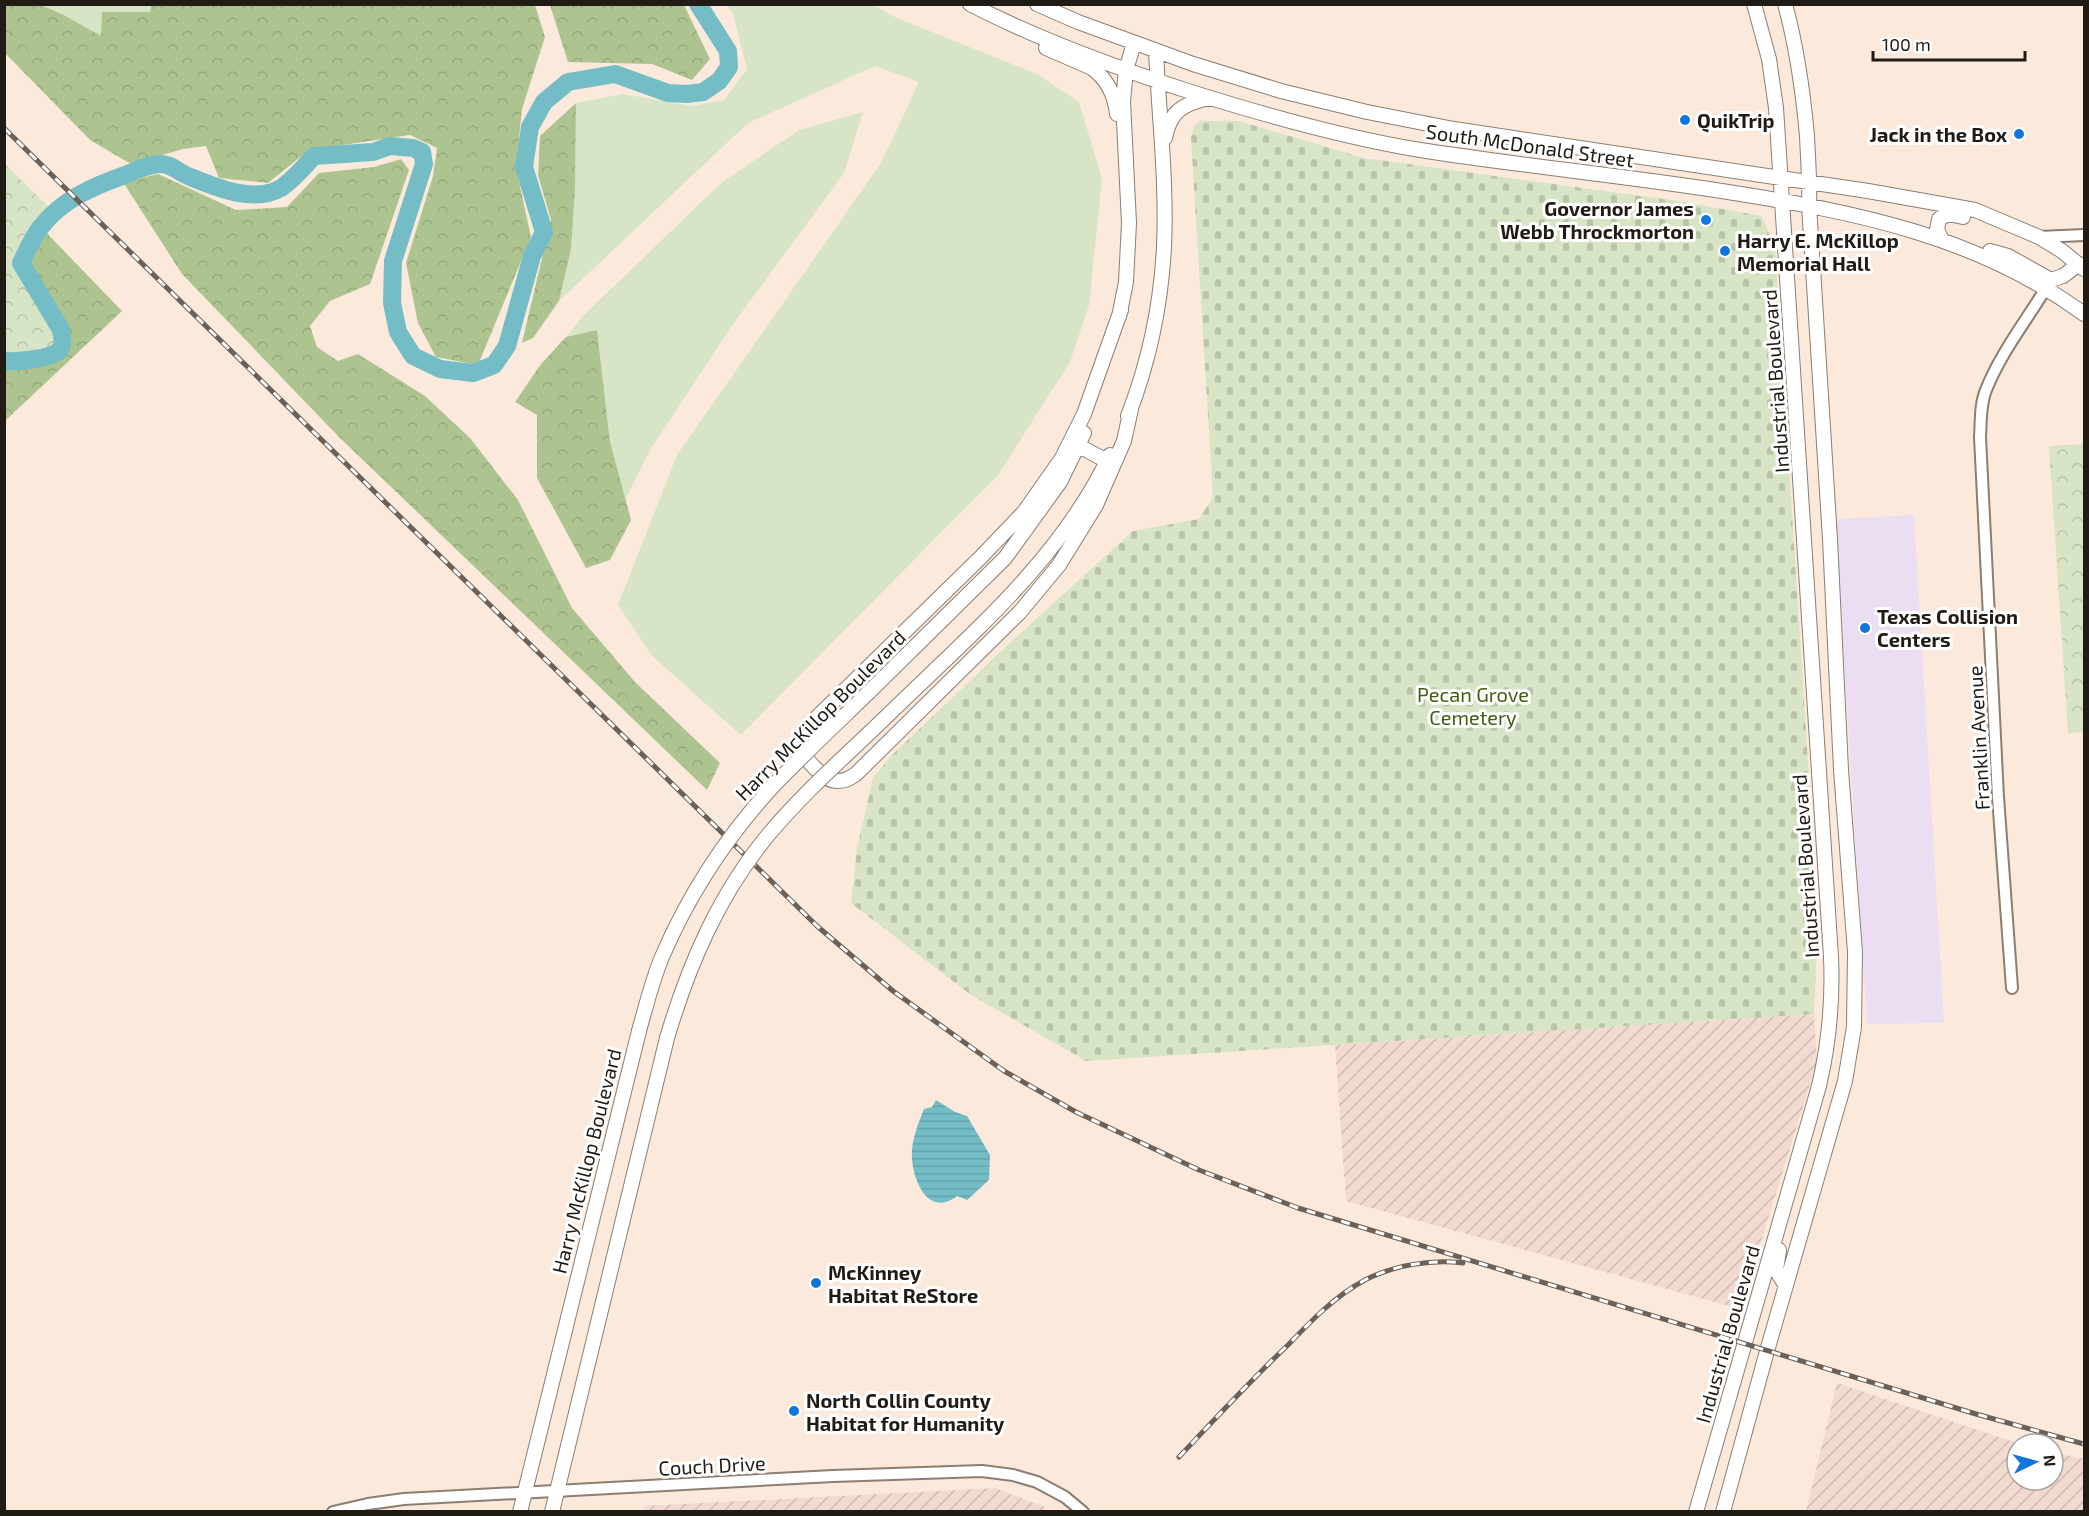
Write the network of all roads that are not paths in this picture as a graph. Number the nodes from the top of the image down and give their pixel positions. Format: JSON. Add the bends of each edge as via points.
{"nodes":[{"id":1,"x":1037,"y":4,"type":"edge"},
{"id":2,"x":1754,"y":4,"type":"edge"},
{"id":3,"x":1785,"y":4,"type":"edge"},
{"id":4,"x":972,"y":6,"type":"edge"},
{"id":5,"x":1134,"y":43,"type":"junction"},
{"id":6,"x":1156,"y":51,"type":"junction"},
{"id":7,"x":1126,"y":70,"type":"junction"},
{"id":8,"x":1157,"y":81,"type":"junction"},
{"id":9,"x":1211,"y":98,"type":"junction"},
{"id":10,"x":1617,"y":153,"type":"junction"},
{"id":11,"x":1161,"y":154,"type":"junction"},
{"id":12,"x":1689,"y":165,"type":"junction"},
{"id":13,"x":1126,"y":172,"type":"junction"},
{"id":14,"x":1615,"y":176,"type":"junction"},
{"id":15,"x":1781,"y":179,"type":"junction"},
{"id":16,"x":1810,"y":183,"type":"junction"},
{"id":17,"x":1690,"y":185,"type":"junction"},
{"id":18,"x":1783,"y":201,"type":"junction"},
{"id":19,"x":1809,"y":205,"type":"junction"},
{"id":20,"x":2010,"y":223,"type":"junction"},
{"id":21,"x":2085,"y":235,"type":"edge"},
{"id":22,"x":2039,"y":237,"type":"junction"},
{"id":23,"x":1942,"y":240,"type":"junction"},
{"id":24,"x":1961,"y":247,"type":"junction"},
{"id":25,"x":2083,"y":265,"type":"edge"},
{"id":26,"x":2046,"y":288,"type":"junction"},
{"id":27,"x":1121,"y":310,"type":"junction"},
{"id":28,"x":2085,"y":314,"type":"edge"},
{"id":29,"x":1131,"y":409,"type":"junction"},
{"id":30,"x":1079,"y":446,"type":"junction"},
{"id":31,"x":1107,"y":461,"type":"junction"},
{"id":32,"x":1830,"y":539,"type":"junction"},
{"id":33,"x":1805,"y":541,"type":"junction"},
{"id":34,"x":1834,"y":613,"type":"junction"},
{"id":35,"x":1809,"y":615,"type":"junction"},
{"id":36,"x":1840,"y":739,"type":"junction"},
{"id":37,"x":1816,"y":741,"type":"junction"},
{"id":38,"x":1841,"y":770,"type":"junction"},
{"id":39,"x":1818,"y":772,"type":"junction"},
{"id":40,"x":2012,"y":988,"type":"dead end"},
{"id":41,"x":1785,"y":1198,"type":"junction"},
{"id":42,"x":1810,"y":1200,"type":"junction"},
{"id":43,"x":1786,"y":1286,"type":"junction"},
{"id":44,"x":558,"y":1491,"type":"junction"},
{"id":45,"x":525,"y":1493,"type":"junction"},
{"id":46,"x":333,"y":1512,"type":"edge"},
{"id":47,"x":520,"y":1512,"type":"edge"},
{"id":48,"x":552,"y":1512,"type":"edge"},
{"id":49,"x":1083,"y":1512,"type":"edge"},
{"id":50,"x":1696,"y":1512,"type":"edge"},
{"id":51,"x":1723,"y":1512,"type":"edge"}],
"edges":[{"from":1,"to":5,"type":"main road","name":"South McDonald Street"},
{"from":2,"to":15,"type":"main road","name":"Industrial Boulevard","via":[[1773,82]]},
{"from":3,"to":16,"type":"main road","via":[[1804,99]]},
{"from":4,"to":7,"type":"main road","name":"South McDonald Street"},
{"from":4,"to":13,"type":"main road","via":[[1002,29],[1092,68],[1103,77],[1116,104]]},
{"from":5,"to":6,"type":"main road","name":"South McDonald Street"},
{"from":5,"to":7,"type":"main road","name":"Harry McKillop Boulevard"},
{"from":6,"to":8,"type":"main road"},
{"from":6,"to":10,"type":"main road","name":"South McDonald Street","via":[[1281,91],[1367,112]]},
{"from":7,"to":8,"type":"main road","name":"South McDonald Street"},
{"from":7,"to":13,"type":"main road","name":"Harry McKillop Boulevard"},
{"from":8,"to":9,"type":"main road","name":"South McDonald Street"},
{"from":8,"to":11,"type":"main road"},
{"from":9,"to":11,"type":"main road","via":[[1186,105],[1172,116]]},
{"from":9,"to":14,"type":"main road","name":"South McDonald Street","via":[[1379,142]]},
{"from":10,"to":12,"type":"main road","name":"South McDonald Street"},
{"from":10,"to":14,"type":"main road"},
{"from":11,"to":29,"type":"main road","via":[[1164,226],[1160,294],[1150,347]]},
{"from":12,"to":15,"type":"main road","name":"South McDonald Street"},
{"from":12,"to":17,"type":"main road"},
{"from":13,"to":27,"type":"main road","name":"Harry McKillop Boulevard","via":[[1129,240]]},
{"from":14,"to":17,"type":"main road","name":"South McDonald Street"},
{"from":15,"to":16,"type":"main road","name":"South McDonald Street"},
{"from":15,"to":18,"type":"main road","name":"Industrial Boulevard"},
{"from":16,"to":19,"type":"main road"},
{"from":16,"to":20,"type":"main road","name":"South McDonald Street","via":[[1958,206]]},
{"from":17,"to":18,"type":"main road","name":"South McDonald Street"},
{"from":18,"to":19,"type":"main road","name":"South McDonald Street"},
{"from":18,"to":33,"type":"main road","name":"Industrial Boulevard"},
{"from":19,"to":23,"type":"main road","name":"South McDonald Street"},
{"from":19,"to":32,"type":"main road"},
{"from":20,"to":22,"type":"main road","name":"South McDonald Street"},
{"from":20,"to":23,"type":"main road","via":[[1993,224],[1945,214],[1937,223]]},
{"from":21,"to":22,"type":"street"},
{"from":22,"to":25,"type":"main road","name":"South McDonald Street"},
{"from":23,"to":24,"type":"main road","name":"South McDonald Street"},
{"from":24,"to":25,"type":"main road","via":[[2001,254],[2051,280]]},
{"from":24,"to":26,"type":"main road","name":"South McDonald Street"},
{"from":26,"to":28,"type":"main road","name":"South McDonald Street"},
{"from":26,"to":40,"type":"street","name":"Franklin Avenue","via":[[2003,357],[1985,392],[1981,413],[1998,798]]},
{"from":27,"to":29,"type":"main road","via":[[1074,435],[1024,512],[806,728],[800,742],[804,756],[825,776],[839,781],[856,774],[1033,597],[1074,543],[1104,489],[1124,441]]},
{"from":27,"to":30,"type":"main road","name":"Harry McKillop Boulevard","via":[[1100,394]]},
{"from":29,"to":31,"type":"main road"},
{"from":30,"to":31,"type":"main road"},
{"from":30,"to":45,"type":"main road","name":"Harry McKillop Boulevard","bridge":true,"via":[[1060,482],[1005,558],[747,817],[678,924],[661,959],[639,1031]]},
{"from":31,"to":44,"type":"main road","bridge":true,"via":[[1074,518],[1020,586],[770,834],[712,920],[689,971],[667,1038]]},
{"from":32,"to":33,"type":"main road"},
{"from":32,"to":34,"type":"main road"},
{"from":33,"to":35,"type":"main road","name":"Industrial Boulevard"},
{"from":34,"to":35,"type":"main road"},
{"from":34,"to":36,"type":"main road"},
{"from":35,"to":37,"type":"main road","name":"Industrial Boulevard"},
{"from":36,"to":37,"type":"main road"},
{"from":36,"to":38,"type":"main road"},
{"from":37,"to":39,"type":"main road","name":"Industrial Boulevard"},
{"from":38,"to":39,"type":"main road"},
{"from":38,"to":42,"type":"main road","via":[[1855,952],[1855,1013],[1845,1081]]},
{"from":39,"to":41,"type":"main road","name":"Industrial Boulevard","via":[[1831,1011],[1822,1071]]},
{"from":41,"to":42,"type":"main road"},
{"from":41,"to":43,"type":"main road","via":[[1787,1222],[1775,1267]]},
{"from":41,"to":50,"type":"main road","name":"Industrial Boulevard"},
{"from":42,"to":43,"type":"main road"},
{"from":43,"to":51,"type":"main road"},
{"from":44,"to":45,"type":"street","name":"Couch Drive"},
{"from":44,"to":48,"type":"main road"},
{"from":44,"to":49,"type":"street","name":"Couch Drive","via":[[982,1471],[1037,1482]]},
{"from":45,"to":46,"type":"street","name":"Couch Drive","via":[[404,1499]]},
{"from":45,"to":47,"type":"main road","name":"Harry McKillop Boulevard"}]}
